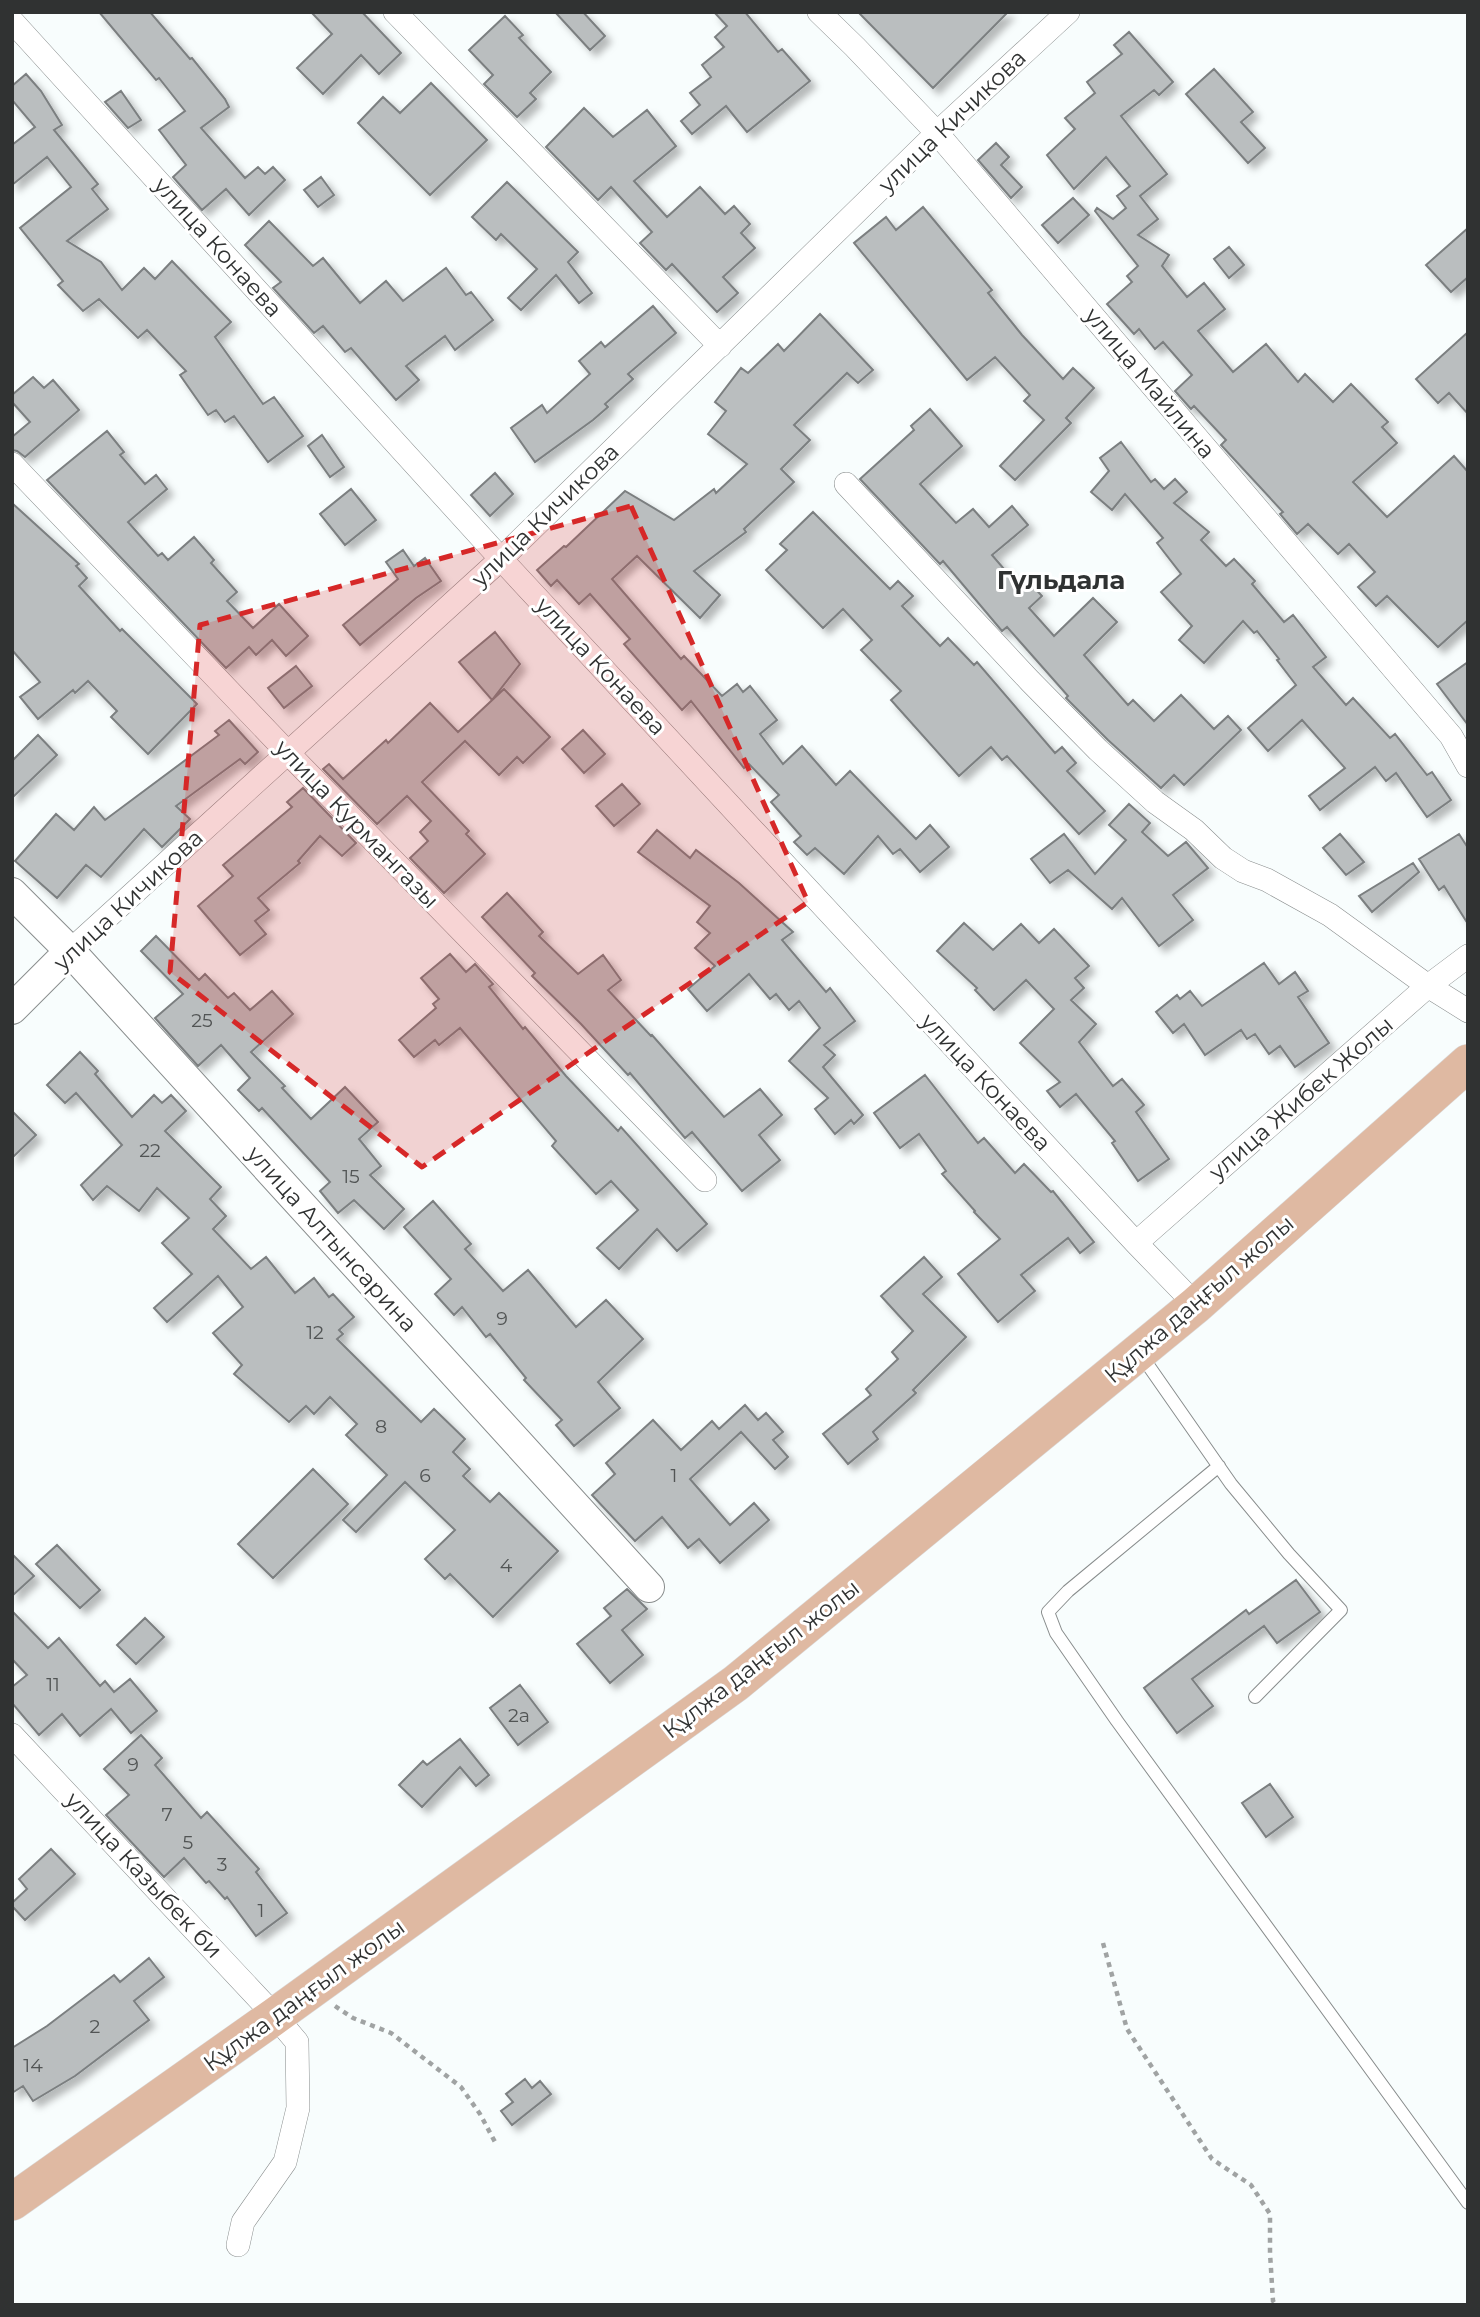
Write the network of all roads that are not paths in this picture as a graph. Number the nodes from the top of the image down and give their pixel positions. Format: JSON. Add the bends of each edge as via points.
{"nodes":[{"id":1,"x":395,"y":12,"type":"edge"},
{"id":2,"x":819,"y":12,"type":"edge"},
{"id":3,"x":1068,"y":12,"type":"edge"},
{"id":4,"x":12,"y":21,"type":"edge"},
{"id":5,"x":937,"y":133,"type":"junction"},
{"id":6,"x":720,"y":346,"type":"junction"},
{"id":7,"x":12,"y":464,"type":"edge"},
{"id":8,"x":846,"y":484,"type":"dead end"},
{"id":9,"x":501,"y":559,"type":"junction"},
{"id":10,"x":288,"y":754,"type":"junction"},
{"id":11,"x":1468,"y":766,"type":"edge"},
{"id":12,"x":12,"y":893,"type":"edge"},
{"id":13,"x":69,"y":951,"type":"junction"},
{"id":14,"x":1468,"y":956,"type":"edge"},
{"id":15,"x":1429,"y":986,"type":"junction"},
{"id":16,"x":12,"y":1009,"type":"edge"},
{"id":17,"x":1468,"y":1011,"type":"edge"},
{"id":18,"x":1468,"y":1063,"type":"edge"},
{"id":19,"x":705,"y":1180,"type":"dead end"},
{"id":20,"x":1136,"y":1243,"type":"junction"},
{"id":21,"x":1196,"y":1304,"type":"junction"},
{"id":22,"x":1138,"y":1352,"type":"junction"},
{"id":23,"x":1219,"y":1466,"type":"junction"},
{"id":24,"x":649,"y":1587,"type":"dead end"},
{"id":25,"x":1255,"y":1697,"type":"dead end"},
{"id":26,"x":12,"y":1735,"type":"edge"},
{"id":27,"x":275,"y":2016,"type":"junction"},
{"id":28,"x":12,"y":2202,"type":"edge"},
{"id":29,"x":1468,"y":2203,"type":"edge"},
{"id":30,"x":238,"y":2245,"type":"dead end"}],
"edges":[{"from":1,"to":6,"type":"street"},
{"from":2,"to":5,"type":"street","name":"улица Майлина"},
{"from":3,"to":5,"type":"street","name":"улица Кичикова"},
{"from":4,"to":9,"type":"street","name":"улица Конаева"},
{"from":5,"to":6,"type":"street","name":"улица Кичикова"},
{"from":5,"to":11,"type":"street","name":"улица Майлина","via":[[1451,736]]},
{"from":6,"to":9,"type":"street","name":"улица Кичикова"},
{"from":7,"to":10,"type":"street","name":"улица Курмангазы"},
{"from":8,"to":15,"type":"street","via":[[1030,681],[1155,802],[1243,872],[1330,915]]},
{"from":9,"to":10,"type":"street","name":"улица Кичикова"},
{"from":9,"to":20,"type":"street","name":"улица Конаева"},
{"from":10,"to":13,"type":"street","name":"улица Кичикова"},
{"from":10,"to":19,"type":"street","name":"улица Курмангазы"},
{"from":12,"to":13,"type":"street","name":"улица Алтынсарина"},
{"from":13,"to":16,"type":"street","name":"улица Кичикова"},
{"from":13,"to":24,"type":"street","name":"улица Алтынсарина"},
{"from":14,"to":15,"type":"street","name":"улица Жибек Жолы"},
{"from":15,"to":17,"type":"street"},
{"from":15,"to":20,"type":"street","name":"улица Жибек Жолы"},
{"from":18,"to":21,"type":"main road","name":"Құлжа даңғыл жолы"},
{"from":20,"to":21,"type":"street","name":"улица Конаева"},
{"from":21,"to":22,"type":"main road","name":"Құлжа даңғыл жолы"},
{"from":22,"to":23,"type":"lane"},
{"from":22,"to":27,"type":"main road","name":"Құлжа даңғыл жолы","via":[[736,1683]]},
{"from":23,"to":25,"type":"lane","via":[[1341,1610]]},
{"from":23,"to":29,"type":"lane","via":[[1048,1612],[1056,1633],[1117,1721]]},
{"from":26,"to":27,"type":"street","name":"улица Казыбек би"},
{"from":27,"to":28,"type":"main road","name":"Құлжа даңғыл жолы"},
{"from":27,"to":30,"type":"street","name":"улица Казыбек би","via":[[297,2042],[298,2108],[285,2162],[243,2222]]}]}
